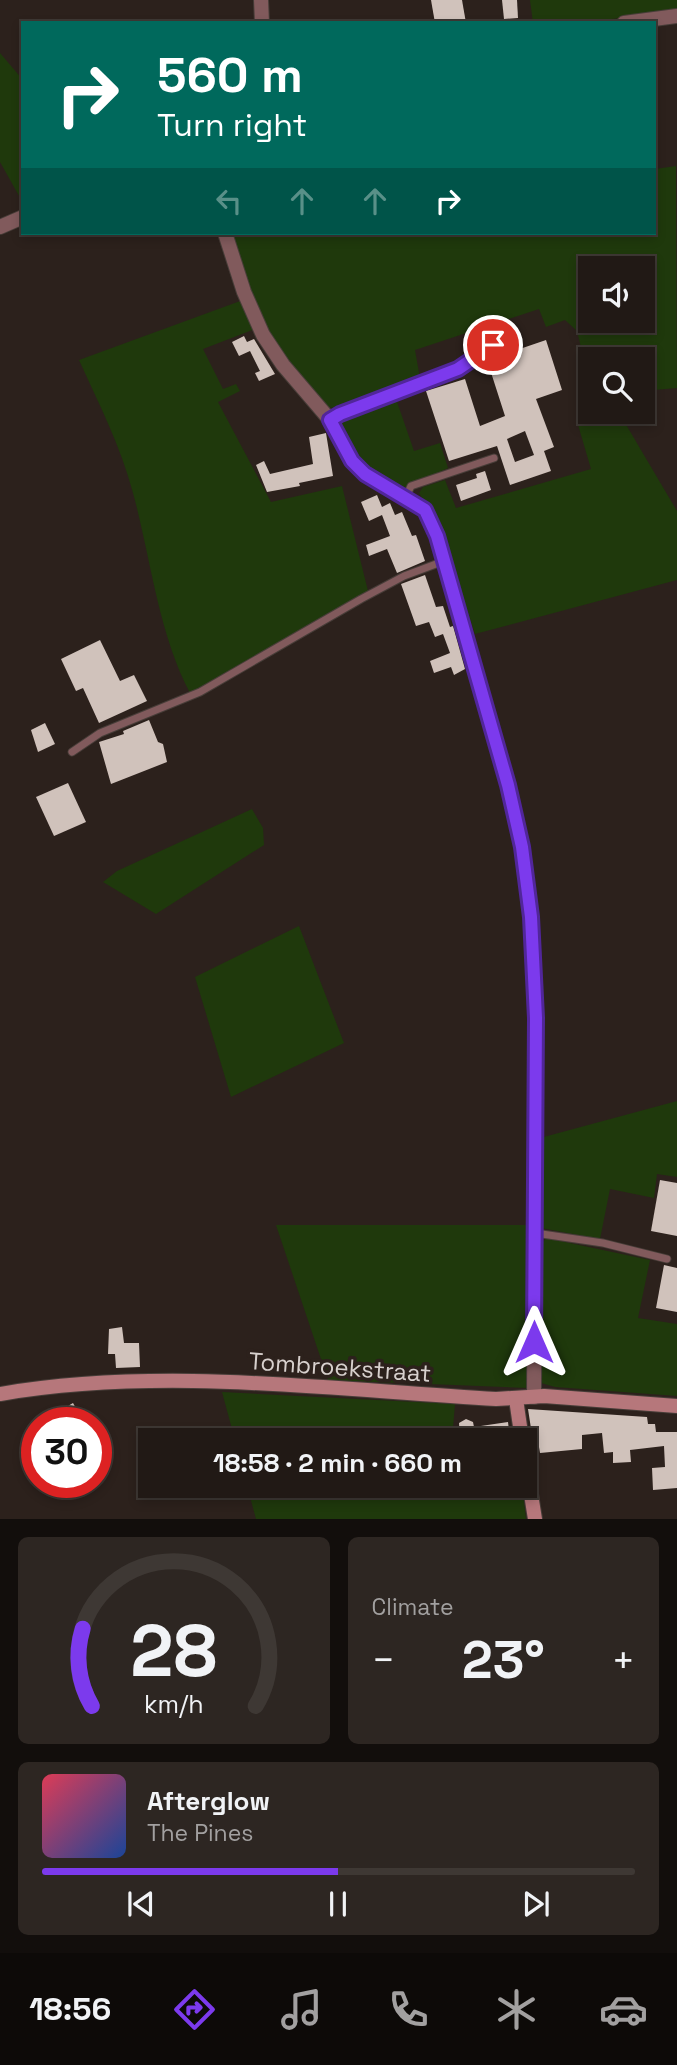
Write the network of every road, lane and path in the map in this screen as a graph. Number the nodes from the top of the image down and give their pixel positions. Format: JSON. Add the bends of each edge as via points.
{"nodes":[{"id":1,"x":261,"y":0,"type":"edge"},
{"id":2,"x":677,"y":16,"type":"edge"},
{"id":3,"x":262,"y":21,"type":"edge"},
{"id":4,"x":639,"y":21,"type":"edge"},
{"id":5,"x":21,"y":218,"type":"edge"},
{"id":6,"x":0,"y":227,"type":"edge"},
{"id":7,"x":226,"y":235,"type":"edge"},
{"id":8,"x":493,"y":345,"type":"dead end"},
{"id":9,"x":330,"y":420,"type":"junction"},
{"id":10,"x":494,"y":458,"type":"dead end"},
{"id":11,"x":406,"y":497,"type":"junction"},
{"id":12,"x":444,"y":560,"type":"junction"},
{"id":13,"x":72,"y":752,"type":"dead end"},
{"id":14,"x":535,"y":1233,"type":"junction"},
{"id":15,"x":667,"y":1259,"type":"dead end"},
{"id":16,"x":0,"y":1394,"type":"edge"},
{"id":17,"x":534,"y":1397,"type":"junction"},
{"id":18,"x":516,"y":1399,"type":"junction"},
{"id":19,"x":677,"y":1406,"type":"edge"},
{"id":20,"x":520,"y":1428,"type":"edge"},
{"id":21,"x":532,"y":1498,"type":"edge"},
{"id":22,"x":535,"y":1519,"type":"edge"}],
"edges":[{"from":1,"to":3,"type":"street"},
{"from":2,"to":4,"type":"street"},
{"from":5,"to":6,"type":"street"},
{"from":7,"to":9,"type":"street","via":[[263,335]]},
{"from":8,"to":9,"type":"lane","via":[[458,369]]},
{"from":9,"to":11,"type":"street","via":[[352,461],[365,474]]},
{"from":10,"to":11,"type":"lane","via":[[411,486]]},
{"from":11,"to":12,"type":"street","via":[[425,510]]},
{"from":12,"to":13,"type":"lane","via":[[361,599],[200,692],[100,733]]},
{"from":12,"to":14,"type":"street","via":[[502,760],[522,847],[536,1018]]},
{"from":14,"to":15,"type":"lane"},
{"from":14,"to":17,"type":"street"},
{"from":16,"to":18,"type":"street","name":"Tombroekstraat","via":[[101,1383],[177,1381]]},
{"from":17,"to":18,"type":"street","name":"Tombroekstraat"},
{"from":17,"to":19,"type":"street","name":"Tombroekstraat"},
{"from":18,"to":20,"type":"street"},
{"from":21,"to":22,"type":"street"}]}
